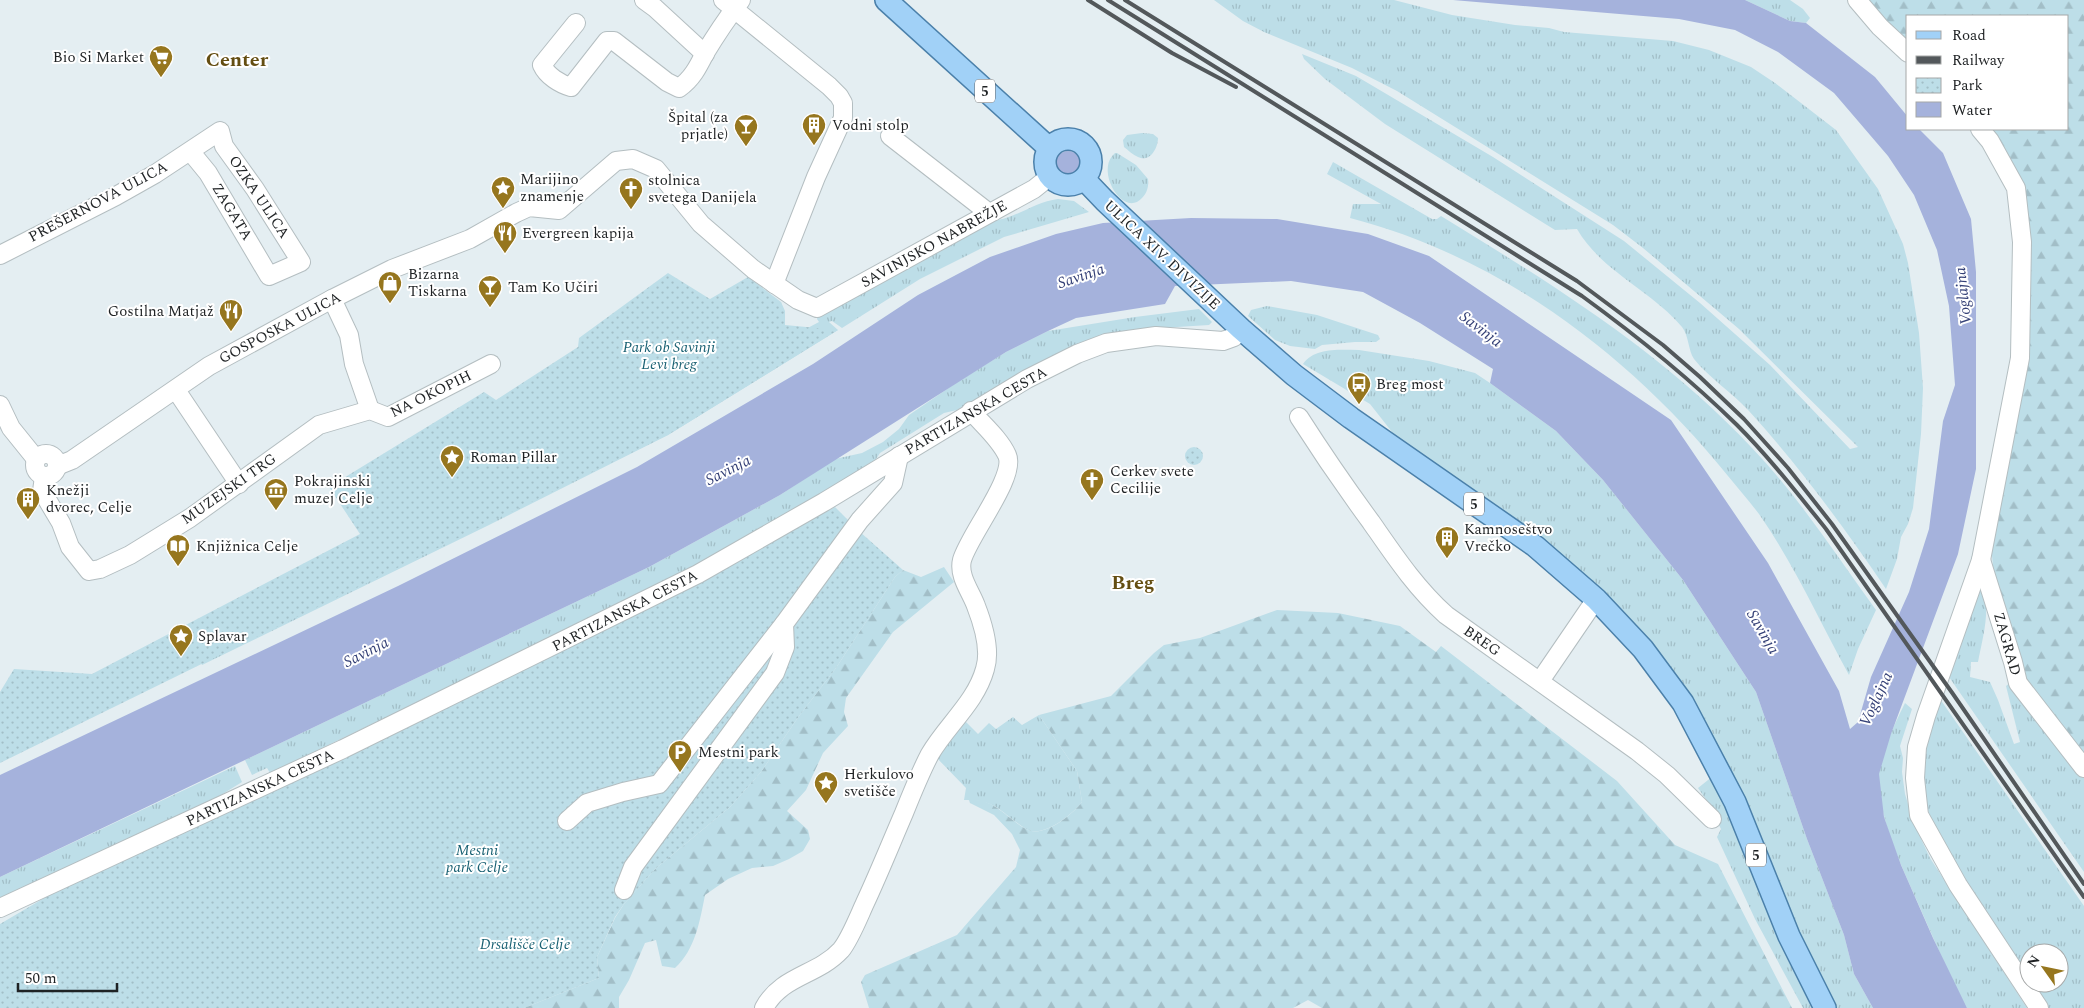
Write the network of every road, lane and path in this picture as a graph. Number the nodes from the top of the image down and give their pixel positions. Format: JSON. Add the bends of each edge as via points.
{"nodes":[{"id":1,"x":644,"y":0,"type":"edge"},
{"id":2,"x":886,"y":0,"type":"edge"},
{"id":3,"x":1857,"y":0,"type":"edge"},
{"id":4,"x":733,"y":3,"type":"edge"},
{"id":5,"x":576,"y":22,"type":"dead end"},
{"id":6,"x":1906,"y":51,"type":"edge"},
{"id":7,"x":705,"y":54,"type":"junction"},
{"id":8,"x":1981,"y":130,"type":"edge"},
{"id":9,"x":220,"y":131,"type":"joint"},
{"id":10,"x":890,"y":136,"type":"dead end"},
{"id":11,"x":1049,"y":148,"type":"junction"},
{"id":12,"x":190,"y":151,"type":"junction"},
{"id":13,"x":1049,"y":177,"type":"junction"},
{"id":14,"x":1084,"y":179,"type":"junction"},
{"id":15,"x":989,"y":213,"type":"junction"},
{"id":16,"x":0,"y":255,"type":"edge"},
{"id":17,"x":269,"y":276,"type":"joint"},
{"id":18,"x":774,"y":284,"type":"junction"},
{"id":19,"x":332,"y":299,"type":"junction"},
{"id":20,"x":817,"y":308,"type":"joint"},
{"id":21,"x":1235,"y":323,"type":"junction"},
{"id":22,"x":492,"y":364,"type":"dead end"},
{"id":23,"x":176,"y":390,"type":"junction"},
{"id":24,"x":0,"y":405,"type":"edge"},
{"id":25,"x":370,"y":410,"type":"junction"},
{"id":26,"x":971,"y":411,"type":"junction"},
{"id":27,"x":1299,"y":418,"type":"dead end"},
{"id":28,"x":304,"y":436,"type":"joint"},
{"id":29,"x":899,"y":456,"type":"junction"},
{"id":30,"x":50,"y":471,"type":"junction"},
{"id":31,"x":239,"y":484,"type":"junction"},
{"id":32,"x":1981,"y":560,"type":"junction"},
{"id":33,"x":1596,"y":600,"type":"junction"},
{"id":34,"x":784,"y":624,"type":"junction"},
{"id":35,"x":1540,"y":681,"type":"junction"},
{"id":36,"x":2084,"y":768,"type":"edge"},
{"id":37,"x":1712,"y":819,"type":"dead end"},
{"id":38,"x":567,"y":821,"type":"dead end"},
{"id":39,"x":624,"y":890,"type":"dead end"},
{"id":40,"x":0,"y":908,"type":"edge"},
{"id":41,"x":764,"y":1008,"type":"edge"},
{"id":42,"x":1825,"y":1008,"type":"edge"},
{"id":43,"x":2039,"y":1008,"type":"edge"}],
"edges":[{"from":1,"to":7,"type":"street"},
{"from":2,"to":11,"type":"main road","number":"5"},
{"from":3,"to":6,"type":"street"},
{"from":4,"to":7,"type":"street"},
{"from":4,"to":18,"type":"street","via":[[829,86],[842,103],[842,118]]},
{"from":5,"to":7,"type":"street","via":[[542,66],[563,85],[571,87],[607,41],[614,41],[679,88],[687,83]]},
{"from":8,"to":32,"type":"street","via":[[2016,188],[2022,242],[2020,358]]},
{"from":9,"to":12,"type":"street","name":"PREŠERNOVA ULICA"},
{"from":9,"to":17,"type":"street","name":"OZKA ULICA","via":[[224,146],[301,262]]},
{"from":10,"to":15,"type":"street"},
{"from":11,"to":13,"type":"main road","via":[[1044,159]]},
{"from":11,"to":14,"type":"main road","via":[[1067,138],[1081,142],[1092,160]]},
{"from":12,"to":16,"type":"street","name":"PREŠERNOVA ULICA","via":[[116,196]]},
{"from":12,"to":17,"type":"street","name":"ZAGATA","via":[[208,173]]},
{"from":13,"to":14,"type":"main road","via":[[1062,185],[1078,184]]},
{"from":13,"to":15,"type":"street","name":"SAVINJSKO NABREŽJE","via":[[1034,189]]},
{"from":14,"to":21,"type":"main road","name":"ULICA XIV. DIVIZIJE","number":"5"},
{"from":15,"to":20,"type":"street","name":"SAVINJSKO NABREŽJE"},
{"from":18,"to":19,"type":"street","name":"GOSPOSKA ULICA","via":[[701,224],[656,169],[633,159],[616,161],[559,210],[529,207],[470,239],[392,269]]},
{"from":18,"to":20,"type":"street","name":"GOSPOSKA ULICA"},
{"from":19,"to":23,"type":"street","name":"GOSPOSKA ULICA","via":[[209,366]]},
{"from":19,"to":25,"type":"street","name":"NA OKOPIH","via":[[349,335],[354,364]]},
{"from":21,"to":26,"type":"street","name":"PARTIZANSKA CESTA","via":[[1234,337],[1223,342],[1156,336],[1106,343],[1076,354]]},
{"from":21,"to":33,"type":"main road","number":"5","via":[[1294,375],[1351,418],[1535,546]]},
{"from":22,"to":25,"type":"street","name":"NA OKOPIH","via":[[388,417]]},
{"from":23,"to":30,"type":"street","name":"GOSPOSKA ULICA","via":[[72,460]]},
{"from":23,"to":31,"type":"street"},
{"from":24,"to":30,"type":"street","via":[[11,428],[36,459],[37,473]]},
{"from":25,"to":28,"type":"street","name":"NA OKOPIH","via":[[319,426]]},
{"from":26,"to":29,"type":"street","name":"PARTIZANSKA CESTA"},
{"from":26,"to":41,"type":"street","via":[[998,440],[1008,457],[1009,469],[962,562],[963,575],[983,626],[986,666],[980,683],[931,753],[841,949],[808,973],[778,988]]},
{"from":27,"to":35,"type":"street","name":"BREG","via":[[1426,597],[1446,615]]},
{"from":28,"to":31,"type":"street","name":"MUZEJSKI TRG"},
{"from":29,"to":34,"type":"street","via":[[893,482],[860,520]]},
{"from":29,"to":40,"type":"street","name":"PARTIZANSKA CESTA","via":[[698,574],[583,632],[343,749]]},
{"from":30,"to":31,"type":"street","name":"MUZEJSKI TRG","via":[[42,491],[61,523],[70,547],[89,571],[130,555]]},
{"from":32,"to":36,"type":"street","name":"ZAGRAD","via":[[2018,683]]},
{"from":32,"to":43,"type":"street","via":[[1917,747],[1915,778],[1919,815],[1958,886]]},
{"from":33,"to":35,"type":"street"},
{"from":33,"to":42,"type":"main road","number":"5","via":[[1643,649],[1683,703],[1735,802],[1789,936]]},
{"from":34,"to":38,"type":"street","via":[[659,784],[587,803]]},
{"from":34,"to":39,"type":"street","via":[[785,648],[775,673],[632,867]]},
{"from":35,"to":37,"type":"street","name":"BREG","via":[[1667,775]]}]}
